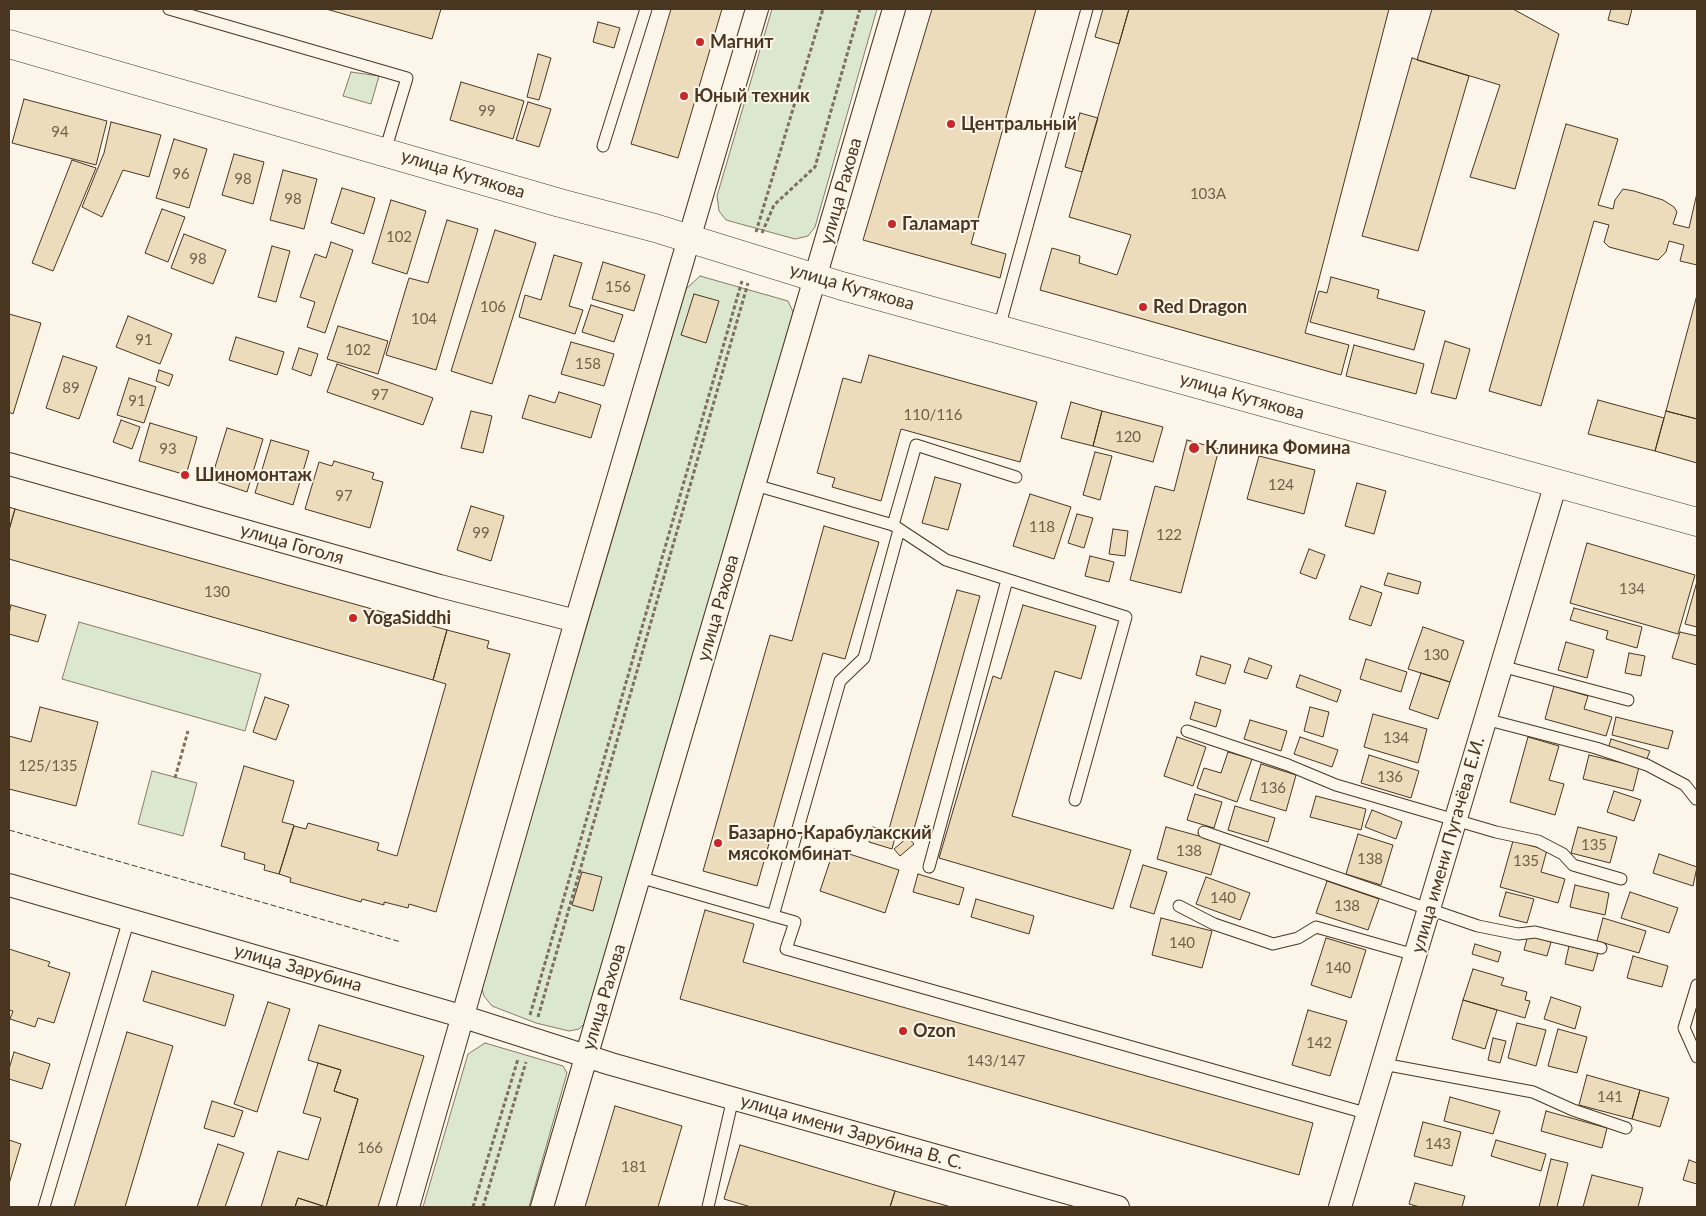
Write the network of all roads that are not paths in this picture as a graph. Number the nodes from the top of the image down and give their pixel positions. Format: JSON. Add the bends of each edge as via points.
{"nodes":[{"id":1,"x":169,"y":9,"type":"edge"},
{"id":2,"x":646,"y":9,"type":"edge"},
{"id":3,"x":757,"y":9,"type":"edge"},
{"id":4,"x":894,"y":9,"type":"edge"},
{"id":5,"x":1087,"y":9,"type":"edge"},
{"id":6,"x":9,"y":44,"type":"edge"},
{"id":7,"x":603,"y":146,"type":"dead end"},
{"id":8,"x":385,"y":151,"type":"junction"},
{"id":9,"x":688,"y":238,"type":"junction"},
{"id":10,"x":815,"y":278,"type":"junction"},
{"id":11,"x":1000,"y":328,"type":"junction"},
{"id":12,"x":9,"y":464,"type":"edge"},
{"id":13,"x":1016,"y":477,"type":"dead end"},
{"id":14,"x":1556,"y":483,"type":"junction"},
{"id":15,"x":755,"y":485,"type":"junction"},
{"id":16,"x":1697,"y":522,"type":"edge"},
{"id":17,"x":896,"y":527,"type":"junction"},
{"id":18,"x":1007,"y":580,"type":"junction"},
{"id":19,"x":576,"y":621,"type":"junction"},
{"id":20,"x":1500,"y":666,"type":"junction"},
{"id":21,"x":1628,"y":700,"type":"dead end"},
{"id":22,"x":1485,"y":719,"type":"junction"},
{"id":23,"x":1187,"y":731,"type":"dead end"},
{"id":24,"x":1696,"y":799,"type":"dead end"},
{"id":25,"x":1075,"y":800,"type":"dead end"},
{"id":26,"x":1455,"y":821,"type":"junction"},
{"id":27,"x":1204,"y":832,"type":"dead end"},
{"id":28,"x":929,"y":867,"type":"dead end"},
{"id":29,"x":639,"y":877,"type":"junction"},
{"id":30,"x":1621,"y":879,"type":"dead end"},
{"id":31,"x":9,"y":885,"type":"edge"},
{"id":32,"x":1179,"y":906,"type":"dead end"},
{"id":33,"x":1430,"y":910,"type":"junction"},
{"id":34,"x":772,"y":916,"type":"junction"},
{"id":35,"x":129,"y":919,"type":"junction"},
{"id":36,"x":1601,"y":948,"type":"dead end"},
{"id":37,"x":1415,"y":955,"type":"junction"},
{"id":38,"x":1697,"y":985,"type":"edge"},
{"id":39,"x":461,"y":1016,"type":"junction"},
{"id":40,"x":586,"y":1056,"type":"junction"},
{"id":41,"x":1697,"y":1057,"type":"edge"},
{"id":42,"x":1383,"y":1064,"type":"junction"},
{"id":43,"x":733,"y":1098,"type":"junction"},
{"id":44,"x":1368,"y":1114,"type":"junction"},
{"id":45,"x":1626,"y":1128,"type":"dead end"},
{"id":46,"x":44,"y":1207,"type":"edge"},
{"id":47,"x":408,"y":1207,"type":"edge"},
{"id":48,"x":542,"y":1207,"type":"edge"},
{"id":49,"x":708,"y":1207,"type":"edge"},
{"id":50,"x":1118,"y":1207,"type":"edge"},
{"id":51,"x":1340,"y":1207,"type":"edge"}],
"edges":[{"from":1,"to":8,"type":"lane","via":[[407,78]]},
{"from":2,"to":7,"type":"lane"},
{"from":3,"to":9,"type":"street"},
{"from":4,"to":10,"type":"street","name":"улица Рахова"},
{"from":5,"to":11,"type":"lane"},
{"from":6,"to":8,"type":"street","name":"улица Кутякова"},
{"from":8,"to":9,"type":"street","name":"улица Кутякова"},
{"from":9,"to":10,"type":"street","name":"улица Кутякова"},
{"from":9,"to":19,"type":"street"},
{"from":10,"to":11,"type":"street","name":"улица Кутякова"},
{"from":10,"to":15,"type":"street","name":"улица Рахова"},
{"from":11,"to":14,"type":"street","name":"улица Кутякова"},
{"from":12,"to":19,"type":"street","name":"улица Гоголя","via":[[440,586]]},
{"from":13,"to":17,"type":"lane","via":[[916,445]]},
{"from":14,"to":16,"type":"street","name":"улица Кутякова"},
{"from":14,"to":20,"type":"street","name":"улица имени Пугачёва Е.И."},
{"from":15,"to":17,"type":"lane"},
{"from":15,"to":29,"type":"street","name":"улица Рахова"},
{"from":17,"to":18,"type":"lane","via":[[946,560]]},
{"from":17,"to":34,"type":"lane","via":[[864,658],[840,681]]},
{"from":18,"to":25,"type":"lane","via":[[1126,617]]},
{"from":18,"to":28,"type":"lane"},
{"from":19,"to":39,"type":"street"},
{"from":20,"to":21,"type":"lane"},
{"from":20,"to":22,"type":"street","name":"улица имени Пугачёва Е.И."},
{"from":22,"to":24,"type":"lane","via":[[1596,748],[1647,766],[1686,785]]},
{"from":22,"to":26,"type":"street","name":"улица имени Пугачёва Е.И."},
{"from":23,"to":26,"type":"lane","via":[[1288,765],[1336,786]]},
{"from":26,"to":30,"type":"lane","via":[[1538,841],[1563,854],[1573,865]]},
{"from":26,"to":33,"type":"street","name":"улица имени Пугачёва Е.И."},
{"from":27,"to":33,"type":"lane"},
{"from":29,"to":34,"type":"lane"},
{"from":29,"to":40,"type":"street","name":"улица Рахова"},
{"from":31,"to":35,"type":"street","name":"улица Зарубина"},
{"from":32,"to":37,"type":"lane","via":[[1214,924],[1273,944],[1298,938],[1316,927]]},
{"from":33,"to":36,"type":"lane","via":[[1478,926],[1518,934],[1535,932]]},
{"from":33,"to":37,"type":"street","name":"улица имени Пугачёва Е.И."},
{"from":34,"to":44,"type":"lane","via":[[794,922],[786,949]]},
{"from":35,"to":39,"type":"street","name":"улица Зарубина"},
{"from":35,"to":46,"type":"lane"},
{"from":37,"to":42,"type":"street","name":"улица имени Пугачёва Е.И."},
{"from":38,"to":41,"type":"lane","via":[[1684,1028]]},
{"from":39,"to":40,"type":"street","name":"улица Зарубина"},
{"from":39,"to":47,"type":"street"},
{"from":40,"to":43,"type":"street","name":"улица имени Зарубина В. С."},
{"from":40,"to":48,"type":"street","name":"улица Рахова"},
{"from":42,"to":44,"type":"street","name":"улица имени Пугачёва Е.И."},
{"from":42,"to":45,"type":"lane","via":[[1533,1092]]},
{"from":43,"to":49,"type":"lane"},
{"from":43,"to":50,"type":"street","name":"улица имени Зарубина В. С."},
{"from":44,"to":51,"type":"street","name":"улица имени Пугачёва Е.И."}]}
